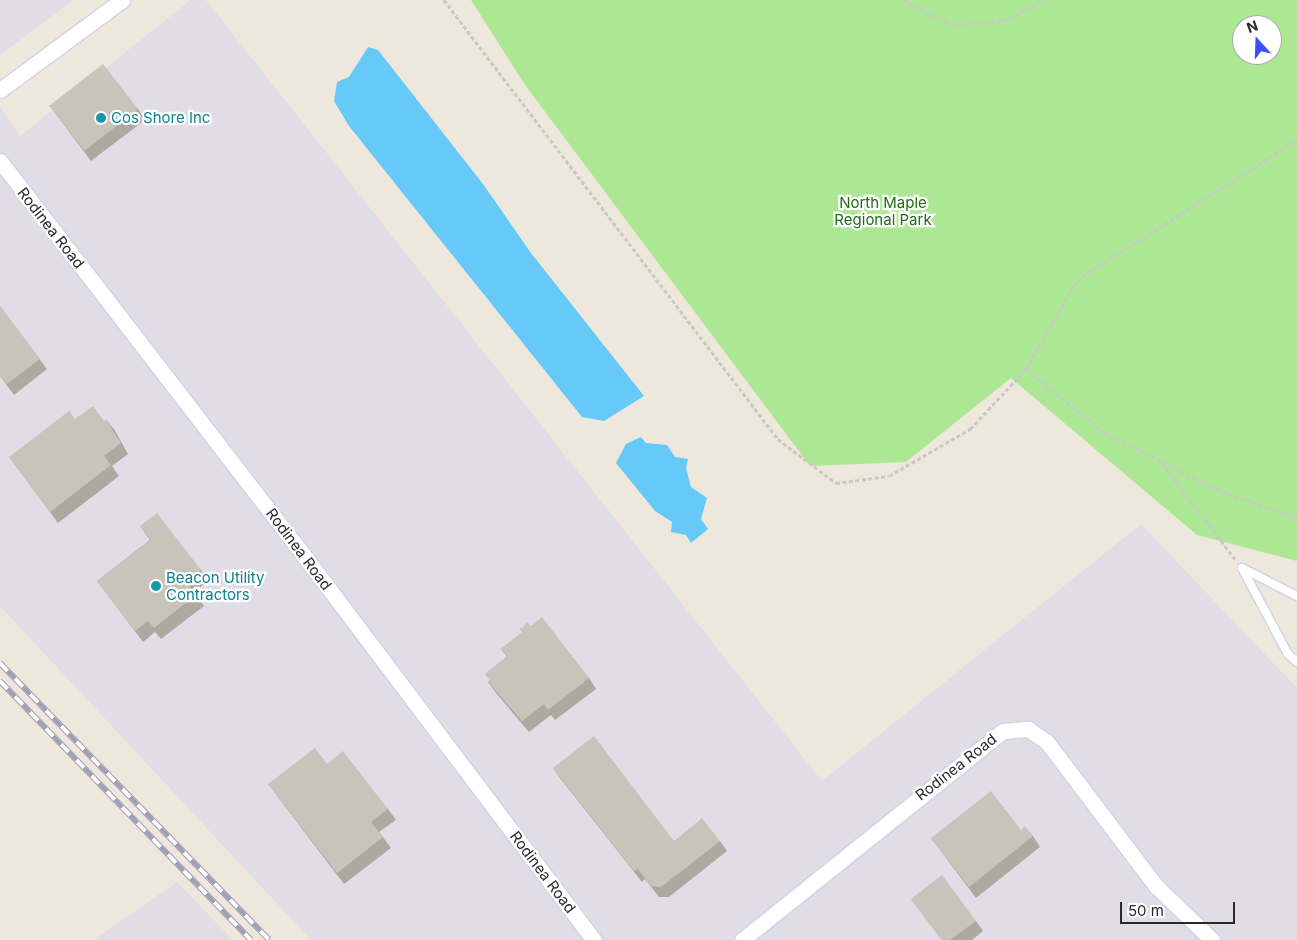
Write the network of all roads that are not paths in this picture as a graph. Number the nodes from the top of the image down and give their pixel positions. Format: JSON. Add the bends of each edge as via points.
{"nodes":[{"id":1,"x":122,"y":0,"type":"edge"},
{"id":2,"x":0,"y":90,"type":"edge"},
{"id":3,"x":0,"y":161,"type":"edge"},
{"id":4,"x":1297,"y":596,"type":"edge"},
{"id":5,"x":1297,"y":662,"type":"edge"},
{"id":6,"x":594,"y":940,"type":"edge"},
{"id":7,"x":742,"y":940,"type":"edge"},
{"id":8,"x":1212,"y":940,"type":"edge"}],
"edges":[{"from":1,"to":2,"type":"street"},
{"from":3,"to":6,"type":"street","name":"Rodinea Road","via":[[296,545]]},
{"from":4,"to":5,"type":"lane","via":[[1242,568],[1288,654]]},
{"from":7,"to":8,"type":"street","name":"Rodinea Road","via":[[1003,731],[1028,729],[1047,742],[1156,886]]}]}
